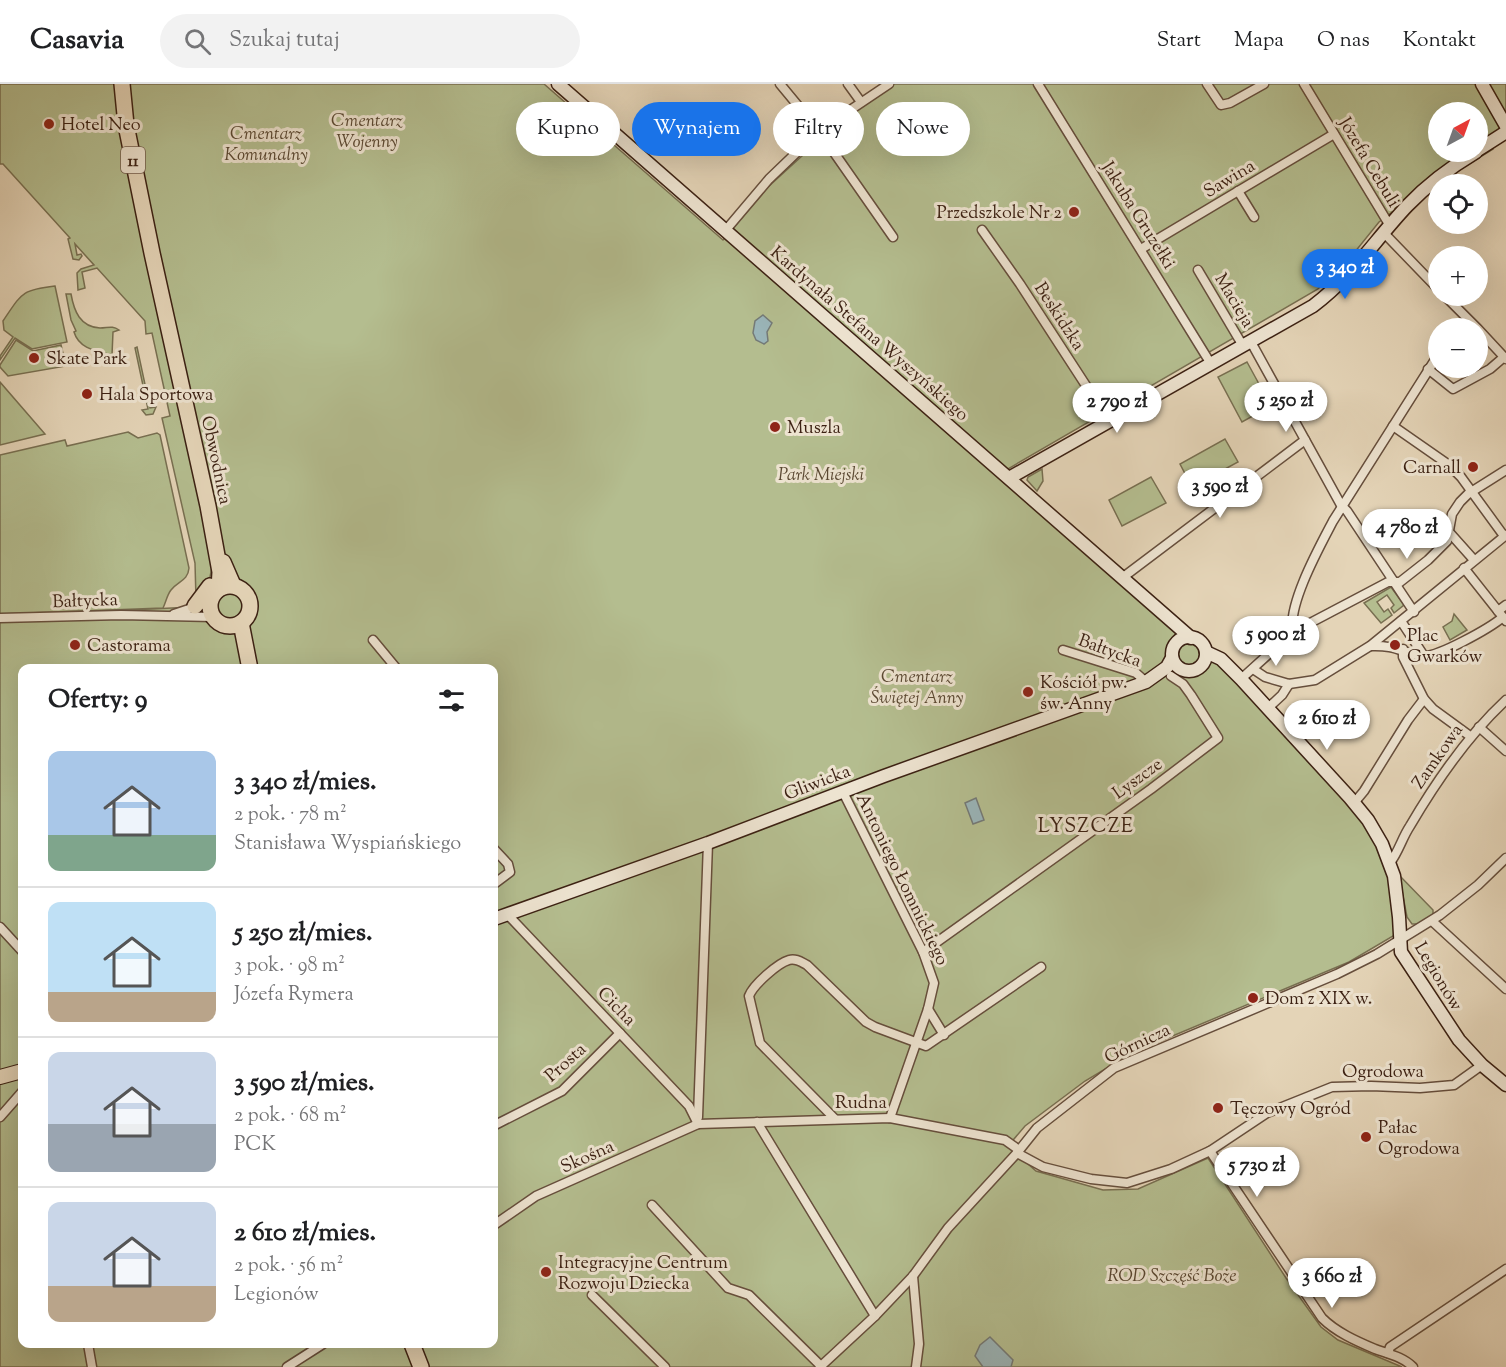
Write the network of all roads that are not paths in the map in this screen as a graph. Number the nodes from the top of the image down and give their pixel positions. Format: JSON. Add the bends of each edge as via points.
{"nodes":[{"id":1,"x":122,"y":84,"type":"edge"},
{"id":2,"x":558,"y":84,"type":"edge"},
{"id":3,"x":780,"y":84,"type":"edge"},
{"id":4,"x":848,"y":84,"type":"edge"},
{"id":5,"x":889,"y":84,"type":"edge"},
{"id":6,"x":1038,"y":84,"type":"edge"},
{"id":7,"x":1207,"y":84,"type":"edge"},
{"id":8,"x":1264,"y":84,"type":"edge"},
{"id":9,"x":1304,"y":84,"type":"edge"},
{"id":10,"x":1482,"y":84,"type":"edge"},
{"id":11,"x":795,"y":102,"type":"edge"},
{"id":12,"x":861,"y":102,"type":"joint"},
{"id":13,"x":1506,"y":126,"type":"edge"},
{"id":14,"x":1506,"y":132,"type":"edge"},
{"id":15,"x":1334,"y":134,"type":"junction"},
{"id":16,"x":1488,"y":144,"type":"edge"},
{"id":17,"x":793,"y":156,"type":"edge"},
{"id":18,"x":836,"y":156,"type":"edge"},
{"id":19,"x":1461,"y":162,"type":"edge"},
{"id":20,"x":1238,"y":191,"type":"junction"},
{"id":21,"x":1254,"y":217,"type":"dead end"},
{"id":22,"x":1387,"y":229,"type":"junction"},
{"id":23,"x":982,"y":230,"type":"dead end"},
{"id":24,"x":725,"y":231,"type":"junction"},
{"id":25,"x":149,"y":235,"type":"junction"},
{"id":26,"x":893,"y":237,"type":"dead end"},
{"id":27,"x":1141,"y":249,"type":"junction"},
{"id":28,"x":1198,"y":270,"type":"dead end"},
{"id":29,"x":1428,"y":277,"type":"edge"},
{"id":30,"x":1455,"y":306,"type":"edge"},
{"id":31,"x":1467,"y":318,"type":"edge"},
{"id":32,"x":1488,"y":340,"type":"edge"},
{"id":33,"x":1247,"y":344,"type":"junction"},
{"id":34,"x":1505,"y":358,"type":"edge"},
{"id":35,"x":1211,"y":364,"type":"junction"},
{"id":36,"x":1428,"y":369,"type":"edge"},
{"id":37,"x":1488,"y":370,"type":"edge"},
{"id":38,"x":1439,"y":378,"type":"edge"},
{"id":39,"x":1473,"y":378,"type":"edge"},
{"id":40,"x":1108,"y":421,"type":"junction"},
{"id":41,"x":1393,"y":426,"type":"junction"},
{"id":42,"x":1305,"y":440,"type":"junction"},
{"id":43,"x":1506,"y":470,"type":"edge"},
{"id":44,"x":1009,"y":478,"type":"junction"},
{"id":45,"x":1472,"y":492,"type":"junction"},
{"id":46,"x":1342,"y":507,"type":"junction"},
{"id":47,"x":1449,"y":532,"type":"junction"},
{"id":48,"x":1505,"y":536,"type":"edge"},
{"id":49,"x":216,"y":556,"type":"junction"},
{"id":50,"x":1474,"y":560,"type":"junction"},
{"id":51,"x":1464,"y":568,"type":"junction"},
{"id":52,"x":1122,"y":578,"type":"junction"},
{"id":53,"x":1394,"y":582,"type":"junction"},
{"id":54,"x":226,"y":587,"type":"junction"},
{"id":55,"x":1506,"y":605,"type":"edge"},
{"id":56,"x":206,"y":608,"type":"junction"},
{"id":57,"x":1159,"y":610,"type":"junction"},
{"id":58,"x":1414,"y":612,"type":"junction"},
{"id":59,"x":171,"y":615,"type":"junction"},
{"id":60,"x":1502,"y":616,"type":"edge"},
{"id":61,"x":0,"y":618,"type":"edge"},
{"id":62,"x":1401,"y":621,"type":"junction"},
{"id":63,"x":234,"y":625,"type":"junction"},
{"id":64,"x":1293,"y":632,"type":"junction"},
{"id":65,"x":1191,"y":638,"type":"junction"},
{"id":66,"x":373,"y":640,"type":"dead end"},
{"id":67,"x":1177,"y":642,"type":"junction"},
{"id":68,"x":1370,"y":646,"type":"junction"},
{"id":69,"x":1403,"y":649,"type":"junction"},
{"id":70,"x":1063,"y":650,"type":"dead end"},
{"id":71,"x":1206,"y":652,"type":"junction"},
{"id":72,"x":1424,"y":656,"type":"junction"},
{"id":73,"x":1172,"y":658,"type":"junction"},
{"id":74,"x":244,"y":664,"type":"edge"},
{"id":75,"x":249,"y":664,"type":"edge"},
{"id":76,"x":393,"y":664,"type":"edge"},
{"id":77,"x":1201,"y":665,"type":"junction"},
{"id":78,"x":1230,"y":669,"type":"junction"},
{"id":79,"x":1253,"y":669,"type":"junction"},
{"id":80,"x":1176,"y":673,"type":"junction"},
{"id":81,"x":1241,"y":679,"type":"junction"},
{"id":82,"x":1146,"y":682,"type":"junction"},
{"id":83,"x":1288,"y":684,"type":"junction"},
{"id":84,"x":1424,"y":699,"type":"junction"},
{"id":85,"x":1506,"y":700,"type":"edge"},
{"id":86,"x":1268,"y":708,"type":"junction"},
{"id":87,"x":1479,"y":727,"type":"junction"},
{"id":88,"x":1470,"y":736,"type":"junction"},
{"id":89,"x":1506,"y":751,"type":"edge"},
{"id":90,"x":843,"y":792,"type":"junction"},
{"id":91,"x":1354,"y":803,"type":"junction"},
{"id":92,"x":1404,"y":838,"type":"junction"},
{"id":93,"x":708,"y":843,"type":"junction"},
{"id":94,"x":1382,"y":844,"type":"junction"},
{"id":95,"x":498,"y":853,"type":"edge"},
{"id":96,"x":1506,"y":858,"type":"edge"},
{"id":97,"x":1390,"y":863,"type":"junction"},
{"id":98,"x":498,"y":881,"type":"edge"},
{"id":99,"x":498,"y":915,"type":"edge"},
{"id":100,"x":1432,"y":921,"type":"junction"},
{"id":101,"x":0,"y":927,"type":"edge"},
{"id":102,"x":1400,"y":940,"type":"junction"},
{"id":103,"x":18,"y":947,"type":"edge"},
{"id":104,"x":923,"y":952,"type":"junction"},
{"id":105,"x":1041,"y":967,"type":"dead end"},
{"id":106,"x":1506,"y":989,"type":"edge"},
{"id":107,"x":928,"y":1009,"type":"junction"},
{"id":108,"x":620,"y":1033,"type":"junction"},
{"id":109,"x":944,"y":1035,"type":"junction"},
{"id":110,"x":916,"y":1043,"type":"junction"},
{"id":111,"x":1482,"y":1065,"type":"junction"},
{"id":112,"x":18,"y":1072,"type":"edge"},
{"id":113,"x":0,"y":1077,"type":"edge"},
{"id":114,"x":1506,"y":1085,"type":"edge"},
{"id":115,"x":18,"y":1097,"type":"edge"},
{"id":116,"x":0,"y":1117,"type":"edge"},
{"id":117,"x":890,"y":1118,"type":"junction"},
{"id":118,"x":835,"y":1119,"type":"junction"},
{"id":119,"x":757,"y":1122,"type":"junction"},
{"id":120,"x":498,"y":1123,"type":"edge"},
{"id":121,"x":698,"y":1124,"type":"junction"},
{"id":122,"x":1018,"y":1151,"type":"junction"},
{"id":123,"x":1210,"y":1151,"type":"junction"},
{"id":124,"x":652,"y":1205,"type":"dead end"},
{"id":125,"x":498,"y":1221,"type":"edge"},
{"id":126,"x":1506,"y":1269,"type":"edge"},
{"id":127,"x":913,"y":1276,"type":"junction"},
{"id":128,"x":592,"y":1295,"type":"dead end"},
{"id":129,"x":874,"y":1316,"type":"junction"},
{"id":130,"x":89,"y":1348,"type":"edge"},
{"id":131,"x":317,"y":1348,"type":"edge"},
{"id":132,"x":414,"y":1348,"type":"edge"},
{"id":133,"x":1388,"y":1353,"type":"junction"},
{"id":134,"x":92,"y":1367,"type":"edge"},
{"id":135,"x":286,"y":1367,"type":"edge"},
{"id":136,"x":421,"y":1367,"type":"edge"},
{"id":137,"x":665,"y":1367,"type":"edge"},
{"id":138,"x":820,"y":1367,"type":"edge"},
{"id":139,"x":916,"y":1367,"type":"edge"},
{"id":140,"x":1413,"y":1367,"type":"edge"}],
"edges":[{"from":1,"to":25,"type":"highway","name":"Obwodnica","number":"11","via":[[129,143]]},
{"from":2,"to":24,"type":"street","name":"Kardynała Stefana Wyszyńskiego"},
{"from":3,"to":11,"type":"street"},
{"from":4,"to":12,"type":"street"},
{"from":5,"to":12,"type":"street"},
{"from":6,"to":27,"type":"street","name":"Jakuba Gruzełki"},
{"from":7,"to":8,"type":"street","via":[[1221,105],[1230,104]]},
{"from":9,"to":15,"type":"street","name":"Józefa Cebuli"},
{"from":10,"to":13,"type":"street"},
{"from":14,"to":16,"type":"street"},
{"from":15,"to":20,"type":"street","name":"Sawina"},
{"from":15,"to":22,"type":"street","name":"Józefa Cebuli"},
{"from":17,"to":24,"type":"street"},
{"from":18,"to":26,"type":"street"},
{"from":19,"to":22,"type":"street","via":[[1435,180]]},
{"from":20,"to":21,"type":"street"},
{"from":20,"to":27,"type":"street","name":"Sawina"},
{"from":22,"to":29,"type":"street","name":"Józefa Cebuli"},
{"from":22,"to":33,"type":"street","via":[[1330,293]]},
{"from":23,"to":40,"type":"street","name":"Beskidzka"},
{"from":24,"to":44,"type":"street","name":"Kardynała Stefana Wyszyńskiego"},
{"from":25,"to":49,"type":"highway","name":"Obwodnica","number":"11"},
{"from":25,"to":54,"type":"highway","name":"Obwodnica","number":"11","via":[[219,533]]},
{"from":27,"to":35,"type":"street","name":"Jakuba Gruzełki"},
{"from":28,"to":33,"type":"street","name":"Macieja"},
{"from":30,"to":31,"type":"street"},
{"from":32,"to":34,"type":"street"},
{"from":33,"to":35,"type":"street"},
{"from":33,"to":42,"type":"street","name":"Macieja"},
{"from":34,"to":37,"type":"street"},
{"from":35,"to":40,"type":"street"},
{"from":36,"to":41,"type":"street"},
{"from":38,"to":39,"type":"street","via":[[1453,389]]},
{"from":40,"to":44,"type":"street"},
{"from":41,"to":45,"type":"street","via":[[1449,465]]},
{"from":41,"to":46,"type":"street"},
{"from":42,"to":46,"type":"street","name":"Macieja"},
{"from":42,"to":52,"type":"street"},
{"from":43,"to":45,"type":"street"},
{"from":44,"to":52,"type":"street","name":"Kardynała Stefana Wyszyńskiego"},
{"from":45,"to":47,"type":"street","via":[[1454,511]]},
{"from":45,"to":48,"type":"street"},
{"from":46,"to":53,"type":"street","name":"Macieja"},
{"from":46,"to":64,"type":"street","via":[[1306,575],[1292,618]]},
{"from":47,"to":50,"type":"street"},
{"from":47,"to":53,"type":"street","via":[[1447,541],[1428,560],[1400,582]]},
{"from":48,"to":50,"type":"street"},
{"from":49,"to":54,"type":"highway","name":"Obwodnica"},
{"from":49,"to":56,"type":"highway"},
{"from":50,"to":51,"type":"street"},
{"from":51,"to":58,"type":"street"},
{"from":51,"to":60,"type":"street"},
{"from":52,"to":57,"type":"street","name":"Kardynała Stefana Wyszyńskiego"},
{"from":53,"to":58,"type":"street","name":"Macieja"},
{"from":53,"to":64,"type":"street"},
{"from":54,"to":56,"type":"highway"},
{"from":54,"to":63,"type":"highway","via":[[244,591],[250,602],[249,614]]},
{"from":55,"to":60,"type":"street"},
{"from":56,"to":59,"type":"street","name":"Bałtycka"},
{"from":56,"to":59,"type":"street","name":"Bałtycka"},
{"from":56,"to":63,"type":"highway","via":[[219,623]]},
{"from":57,"to":65,"type":"street","name":"Kardynała Stefana Wyszyńskiego"},
{"from":57,"to":67,"type":"street","name":"Kardynała Stefana Wyszyńskiego","via":[[1173,627]]},
{"from":58,"to":62,"type":"street"},
{"from":59,"to":61,"type":"street","name":"Bałtycka"},
{"from":60,"to":72,"type":"street","via":[[1473,636]]},
{"from":62,"to":68,"type":"street"},
{"from":62,"to":72,"type":"street"},
{"from":63,"to":74,"type":"highway"},
{"from":63,"to":75,"type":"highway","via":[[242,637]]},
{"from":64,"to":79,"type":"street"},
{"from":65,"to":67,"type":"street"},
{"from":65,"to":71,"type":"street","via":[[1199,641]]},
{"from":66,"to":76,"type":"street"},
{"from":67,"to":73,"type":"street"},
{"from":68,"to":69,"type":"street"},
{"from":68,"to":83,"type":"street","via":[[1314,680]]},
{"from":69,"to":72,"type":"street"},
{"from":69,"to":84,"type":"street","via":[[1403,657]]},
{"from":70,"to":82,"type":"street","name":"Bałtycka","via":[[1136,673]]},
{"from":71,"to":77,"type":"street"},
{"from":71,"to":78,"type":"street","name":"Legionów"},
{"from":73,"to":80,"type":"street"},
{"from":73,"to":82,"type":"street","name":"Gliwicka","via":[[1167,667]]},
{"from":77,"to":78,"type":"street"},
{"from":77,"to":80,"type":"street"},
{"from":78,"to":81,"type":"street","name":"Legionów"},
{"from":79,"to":81,"type":"street"},
{"from":79,"to":83,"type":"street","via":[[1264,677]]},
{"from":80,"to":82,"type":"street","name":"Gliwicka"},
{"from":80,"to":104,"type":"street","name":"Lyszcze","via":[[1218,738]]},
{"from":81,"to":86,"type":"street","name":"Legionów"},
{"from":82,"to":90,"type":"street","name":"Gliwicka"},
{"from":83,"to":86,"type":"street"},
{"from":84,"to":88,"type":"street"},
{"from":84,"to":91,"type":"street"},
{"from":85,"to":87,"type":"street","name":"Zamkowa"},
{"from":86,"to":91,"type":"street","name":"Legionów"},
{"from":87,"to":88,"type":"street","name":"Zamkowa"},
{"from":87,"to":89,"type":"street"},
{"from":88,"to":92,"type":"street","name":"Zamkowa"},
{"from":90,"to":93,"type":"street","name":"Gliwicka"},
{"from":90,"to":104,"type":"street","name":"Antoniego Łomnickiego"},
{"from":91,"to":94,"type":"street","name":"Legionów"},
{"from":92,"to":94,"type":"street","via":[[1393,845]]},
{"from":92,"to":97,"type":"street","name":"Zamkowa"},
{"from":93,"to":99,"type":"street","name":"Gliwicka"},
{"from":93,"to":121,"type":"street"},
{"from":94,"to":97,"type":"street","name":"Legionów"},
{"from":95,"to":98,"type":"street","via":[[510,872]]},
{"from":96,"to":100,"type":"street","name":"Górnicza"},
{"from":97,"to":102,"type":"street","name":"Legionów","via":[[1397,893]]},
{"from":99,"to":108,"type":"street","name":"Cicha"},
{"from":100,"to":102,"type":"street","name":"Górnicza"},
{"from":100,"to":106,"type":"street"},
{"from":101,"to":103,"type":"street"},
{"from":102,"to":111,"type":"street","name":"Legionów","via":[[1401,952],[1440,1013]]},
{"from":102,"to":122,"type":"street","name":"Górnicza","via":[[1337,974],[1114,1068],[1037,1128]]},
{"from":104,"to":107,"type":"street","name":"Antoniego Łomnickiego","via":[[934,984]]},
{"from":105,"to":109,"type":"street"},
{"from":107,"to":109,"type":"street"},
{"from":107,"to":110,"type":"street","name":"Antoniego Łomnickiego"},
{"from":108,"to":120,"type":"street","name":"Prosta","via":[[562,1091]]},
{"from":108,"to":121,"type":"street","name":"Cicha","via":[[689,1106]]},
{"from":109,"to":110,"type":"street","via":[[927,1046]]},
{"from":110,"to":117,"type":"street","name":"Antoniego Łomnickiego"},
{"from":110,"to":118,"type":"street","via":[[866,1022],[819,974],[799,961],[788,960],[752,989],[749,1002],[760,1043]]},
{"from":111,"to":114,"type":"street","name":"Legionów"},
{"from":111,"to":123,"type":"street","name":"Ogrodowa","via":[[1454,1085],[1332,1087],[1267,1113]]},
{"from":112,"to":113,"type":"main road"},
{"from":115,"to":116,"type":"street"},
{"from":117,"to":118,"type":"street","name":"Rudna"},
{"from":117,"to":122,"type":"street","name":"Rudna","via":[[1005,1140]]},
{"from":118,"to":119,"type":"street","name":"Rudna"},
{"from":119,"to":121,"type":"street","name":"Rudna"},
{"from":119,"to":129,"type":"street"},
{"from":121,"to":125,"type":"street","name":"Skośna","via":[[536,1196]]},
{"from":122,"to":123,"type":"street","name":"Ogrodowa","via":[[1043,1167],[1127,1183]]},
{"from":122,"to":127,"type":"street","name":"Górnicza","via":[[948,1228]]},
{"from":123,"to":133,"type":"street","via":[[1322,1318],[1335,1330]]},
{"from":124,"to":138,"type":"street","via":[[728,1288],[749,1295]]},
{"from":126,"to":133,"type":"street","via":[[1390,1347]]},
{"from":127,"to":129,"type":"street","name":"Górnicza"},
{"from":127,"to":139,"type":"street","via":[[919,1344]]},
{"from":128,"to":137,"type":"street"},
{"from":129,"to":138,"type":"street","name":"Górnicza"},
{"from":130,"to":134,"type":"street"},
{"from":131,"to":135,"type":"street"},
{"from":132,"to":136,"type":"highway"},
{"from":133,"to":140,"type":"street"}]}
